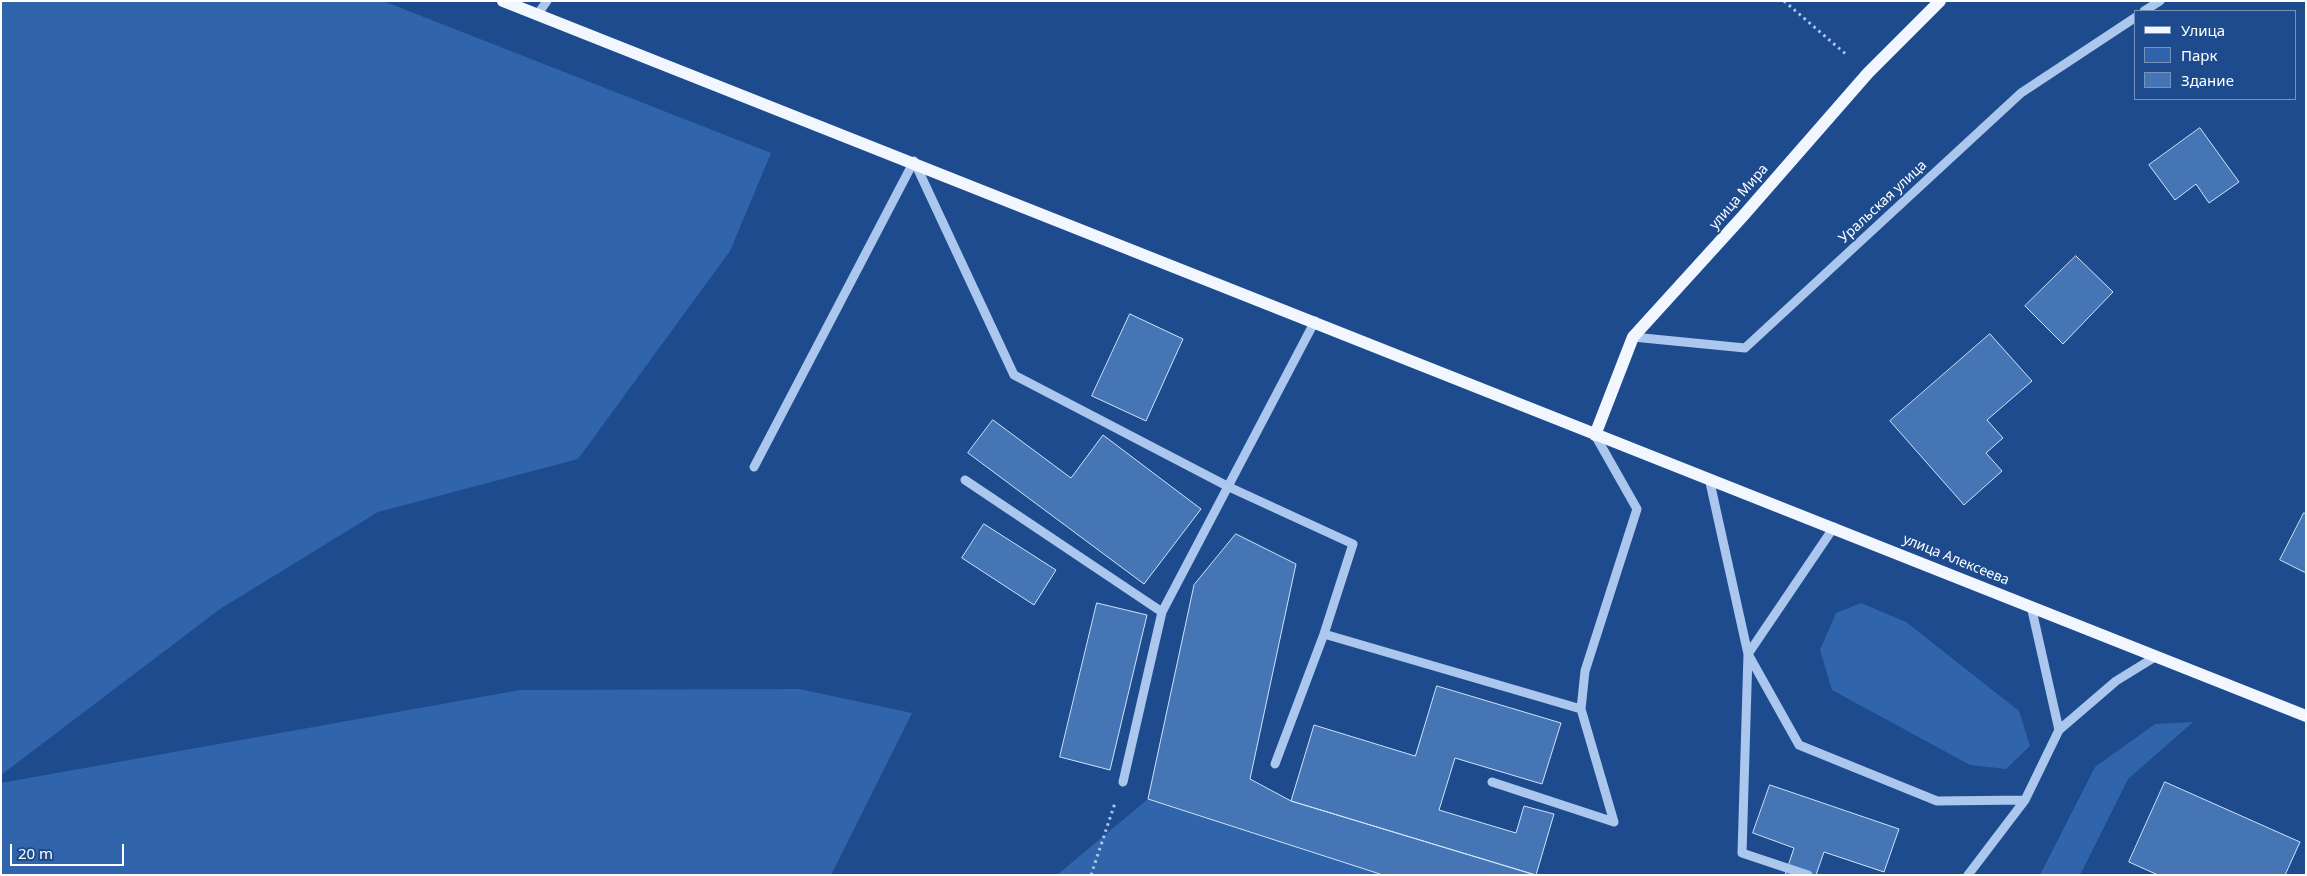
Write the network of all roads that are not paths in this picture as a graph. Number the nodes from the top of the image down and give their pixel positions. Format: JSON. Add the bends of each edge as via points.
{"nodes":[{"id":1,"x":503,"y":1,"type":"edge"},
{"id":2,"x":547,"y":1,"type":"edge"},
{"id":3,"x":1940,"y":1,"type":"edge"},
{"id":4,"x":2160,"y":1,"type":"edge"},
{"id":5,"x":2146,"y":10,"type":"edge"},
{"id":6,"x":537,"y":15,"type":"junction"},
{"id":7,"x":2134,"y":18,"type":"edge"},
{"id":8,"x":914,"y":161,"type":"junction"},
{"id":9,"x":1315,"y":321,"type":"junction"},
{"id":10,"x":1633,"y":337,"type":"junction"},
{"id":11,"x":1595,"y":435,"type":"junction"},
{"id":12,"x":754,"y":467,"type":"dead end"},
{"id":13,"x":1709,"y":478,"type":"junction"},
{"id":14,"x":965,"y":480,"type":"dead end"},
{"id":15,"x":1229,"y":487,"type":"junction"},
{"id":16,"x":1834,"y":527,"type":"junction"},
{"id":17,"x":2031,"y":606,"type":"junction"},
{"id":18,"x":1162,"y":612,"type":"junction"},
{"id":19,"x":1324,"y":634,"type":"junction"},
{"id":20,"x":1748,"y":654,"type":"junction"},
{"id":21,"x":2155,"y":656,"type":"junction"},
{"id":22,"x":1581,"y":709,"type":"junction"},
{"id":23,"x":2306,"y":716,"type":"edge"},
{"id":24,"x":2059,"y":730,"type":"junction"},
{"id":25,"x":1276,"y":764,"type":"dead end"},
{"id":26,"x":1123,"y":782,"type":"road end"},
{"id":27,"x":1492,"y":782,"type":"dead end"},
{"id":28,"x":2025,"y":800,"type":"junction"},
{"id":29,"x":1808,"y":875,"type":"edge"},
{"id":30,"x":1968,"y":875,"type":"edge"}],
"edges":[{"from":1,"to":6,"type":"main road","name":"улица Алексеева"},
{"from":2,"to":6,"type":"street"},
{"from":3,"to":10,"type":"main road","name":"улица Мира","via":[[1868,73]]},
{"from":4,"to":5,"type":"street"},
{"from":6,"to":8,"type":"main road","name":"улица Алексеева"},
{"from":7,"to":10,"type":"street","name":"Уральская улица","via":[[2021,93],[1745,348]]},
{"from":8,"to":9,"type":"main road","name":"улица Алексеева"},
{"from":8,"to":12,"type":"street"},
{"from":8,"to":15,"type":"street","via":[[1014,375]]},
{"from":9,"to":11,"type":"main road","name":"улица Алексеева"},
{"from":9,"to":15,"type":"street"},
{"from":10,"to":11,"type":"main road","name":"улица Мира"},
{"from":11,"to":13,"type":"main road","name":"улица Алексеева"},
{"from":11,"to":22,"type":"street","via":[[1637,509],[1585,671]]},
{"from":13,"to":16,"type":"main road","name":"улица Алексеева"},
{"from":13,"to":20,"type":"street"},
{"from":14,"to":18,"type":"street"},
{"from":15,"to":18,"type":"street"},
{"from":15,"to":19,"type":"street","via":[[1353,544]]},
{"from":16,"to":17,"type":"main road","name":"улица Алексеева"},
{"from":16,"to":20,"type":"street"},
{"from":17,"to":21,"type":"main road","name":"улица Алексеева"},
{"from":17,"to":24,"type":"street"},
{"from":18,"to":26,"type":"street"},
{"from":19,"to":22,"type":"street"},
{"from":19,"to":25,"type":"street"},
{"from":20,"to":28,"type":"street","via":[[1799,745],[1937,801]]},
{"from":20,"to":29,"type":"street","via":[[1742,854]]},
{"from":21,"to":23,"type":"main road","name":"улица Алексеева"},
{"from":21,"to":24,"type":"street","via":[[2116,681]]},
{"from":22,"to":27,"type":"street","via":[[1614,822]]},
{"from":24,"to":28,"type":"street"},
{"from":28,"to":30,"type":"street"}]}
